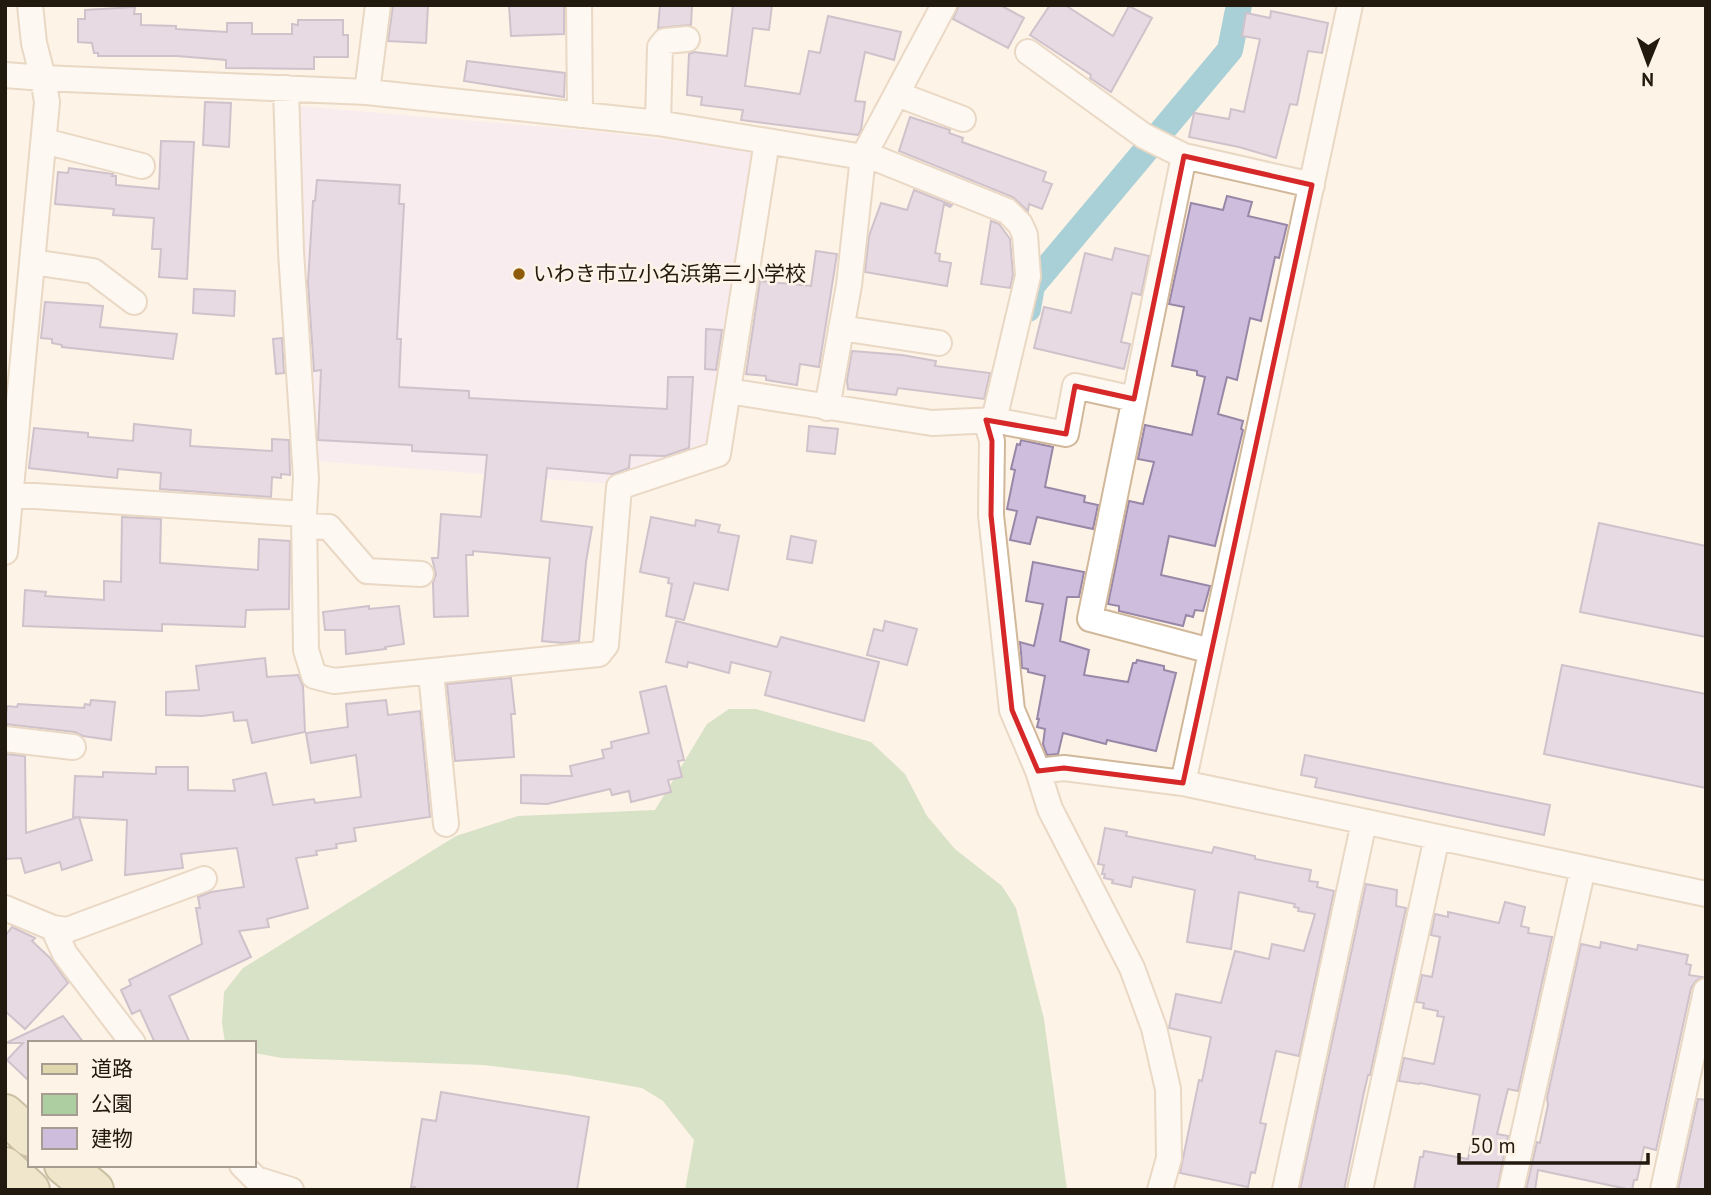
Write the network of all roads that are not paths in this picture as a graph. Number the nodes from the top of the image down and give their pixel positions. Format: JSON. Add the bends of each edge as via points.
{"nodes":[{"id":1,"x":30,"y":5,"type":"edge"},
{"id":2,"x":378,"y":5,"type":"edge"},
{"id":3,"x":579,"y":5,"type":"edge"},
{"id":4,"x":944,"y":5,"type":"edge"},
{"id":5,"x":1350,"y":5,"type":"edge"},
{"id":6,"x":687,"y":39,"type":"dead end"},
{"id":7,"x":1027,"y":51,"type":"dead end"},
{"id":8,"x":5,"y":75,"type":"edge"},
{"id":9,"x":43,"y":78,"type":"junction"},
{"id":10,"x":286,"y":89,"type":"junction"},
{"id":11,"x":367,"y":92,"type":"junction"},
{"id":12,"x":897,"y":94,"type":"junction"},
{"id":13,"x":580,"y":115,"type":"junction"},
{"id":14,"x":963,"y":119,"type":"dead end"},
{"id":15,"x":658,"y":123,"type":"junction"},
{"id":16,"x":44,"y":141,"type":"junction"},
{"id":17,"x":767,"y":141,"type":"junction"},
{"id":18,"x":864,"y":155,"type":"junction"},
{"id":19,"x":1184,"y":156,"type":"junction"},
{"id":20,"x":142,"y":166,"type":"dead end"},
{"id":21,"x":1312,"y":185,"type":"junction"},
{"id":22,"x":32,"y":262,"type":"junction"},
{"id":23,"x":134,"y":302,"type":"dead end"},
{"id":24,"x":841,"y":328,"type":"junction"},
{"id":25,"x":15,"y":330,"type":"edge"},
{"id":26,"x":939,"y":343,"type":"dead end"},
{"id":27,"x":728,"y":391,"type":"junction"},
{"id":28,"x":1134,"y":399,"type":"junction"},
{"id":29,"x":827,"y":408,"type":"junction"},
{"id":30,"x":990,"y":420,"type":"junction"},
{"id":31,"x":8,"y":494,"type":"edge"},
{"id":32,"x":304,"y":520,"type":"junction"},
{"id":33,"x":5,"y":552,"type":"edge"},
{"id":34,"x":422,"y":574,"type":"dead end"},
{"id":35,"x":1211,"y":651,"type":"junction"},
{"id":36,"x":431,"y":673,"type":"junction"},
{"id":37,"x":5,"y":739,"type":"edge"},
{"id":38,"x":73,"y":747,"type":"dead end"},
{"id":39,"x":1038,"y":771,"type":"junction"},
{"id":40,"x":1183,"y":783,"type":"junction"},
{"id":41,"x":1364,"y":821,"type":"junction"},
{"id":42,"x":446,"y":824,"type":"dead end"},
{"id":43,"x":1437,"y":837,"type":"junction"},
{"id":44,"x":1583,"y":868,"type":"junction"},
{"id":45,"x":204,"y":879,"type":"dead end"},
{"id":46,"x":1706,"y":894,"type":"edge"},
{"id":47,"x":5,"y":908,"type":"edge"},
{"id":48,"x":53,"y":928,"type":"junction"},
{"id":49,"x":1706,"y":991,"type":"edge"},
{"id":50,"x":131,"y":1041,"type":"edge"},
{"id":51,"x":1697,"y":1071,"type":"edge"},
{"id":52,"x":5,"y":1114,"type":"edge"},
{"id":53,"x":28,"y":1136,"type":"edge"},
{"id":54,"x":5,"y":1167,"type":"edge"},
{"id":55,"x":66,"y":1167,"type":"edge"},
{"id":56,"x":244,"y":1167,"type":"edge"},
{"id":57,"x":30,"y":1190,"type":"edge"},
{"id":58,"x":94,"y":1190,"type":"edge"},
{"id":59,"x":291,"y":1190,"type":"edge"},
{"id":60,"x":1160,"y":1190,"type":"edge"},
{"id":61,"x":1285,"y":1190,"type":"edge"},
{"id":62,"x":1360,"y":1190,"type":"edge"},
{"id":63,"x":1511,"y":1190,"type":"edge"},
{"id":64,"x":1663,"y":1190,"type":"edge"}],
"edges":[{"from":1,"to":9,"type":"street"},
{"from":2,"to":11,"type":"street"},
{"from":3,"to":13,"type":"street"},
{"from":4,"to":12,"type":"street"},
{"from":5,"to":21,"type":"street"},
{"from":6,"to":15,"type":"street","via":[[664,41],[660,47]]},
{"from":7,"to":19,"type":"street","via":[[1144,136]]},
{"from":8,"to":9,"type":"street"},
{"from":9,"to":10,"type":"street"},
{"from":9,"to":16,"type":"street","via":[[47,102]]},
{"from":10,"to":11,"type":"street"},
{"from":10,"to":32,"type":"street","via":[[306,478]]},
{"from":11,"to":13,"type":"street"},
{"from":12,"to":14,"type":"street"},
{"from":12,"to":18,"type":"street"},
{"from":13,"to":15,"type":"street"},
{"from":15,"to":17,"type":"street"},
{"from":16,"to":20,"type":"street"},
{"from":16,"to":22,"type":"street"},
{"from":17,"to":18,"type":"street"},
{"from":17,"to":27,"type":"street"},
{"from":18,"to":24,"type":"street"},
{"from":18,"to":30,"type":"street","via":[[1007,211],[1022,228],[1028,276]]},
{"from":19,"to":21,"type":"street"},
{"from":19,"to":28,"type":"street"},
{"from":21,"to":35,"type":"street"},
{"from":22,"to":23,"type":"street","via":[[93,271]]},
{"from":22,"to":25,"type":"street"},
{"from":24,"to":26,"type":"street"},
{"from":24,"to":29,"type":"street"},
{"from":25,"to":31,"type":"street"},
{"from":27,"to":29,"type":"street"},
{"from":27,"to":36,"type":"street","via":[[718,454],[619,487],[606,645],[599,654]]},
{"from":28,"to":30,"type":"street","via":[[1076,386],[1066,434]]},
{"from":28,"to":35,"type":"street","via":[[1090,619]]},
{"from":29,"to":30,"type":"street","via":[[932,423]]},
{"from":30,"to":39,"type":"street","via":[[991,515],[1012,710]]},
{"from":31,"to":32,"type":"street"},
{"from":31,"to":33,"type":"street"},
{"from":32,"to":34,"type":"street","via":[[329,527],[367,572]]},
{"from":32,"to":36,"type":"street","via":[[306,650],[314,676],[334,681]]},
{"from":35,"to":40,"type":"street"},
{"from":36,"to":42,"type":"street"},
{"from":37,"to":38,"type":"street"},
{"from":39,"to":40,"type":"street","via":[[1064,768]]},
{"from":39,"to":60,"type":"street","via":[[1050,809],[1132,968],[1154,1028],[1168,1089],[1169,1158]]},
{"from":40,"to":41,"type":"street"},
{"from":41,"to":43,"type":"street"},
{"from":41,"to":61,"type":"street"},
{"from":43,"to":44,"type":"street"},
{"from":43,"to":62,"type":"street"},
{"from":44,"to":46,"type":"street"},
{"from":44,"to":63,"type":"street"},
{"from":45,"to":48,"type":"street","via":[[67,930]]},
{"from":47,"to":48,"type":"street"},
{"from":48,"to":50,"type":"street","via":[[65,954]]},
{"from":49,"to":51,"type":"street"},
{"from":51,"to":64,"type":"street"},
{"from":52,"to":53,"type":"main road"},
{"from":54,"to":57,"type":"main road"},
{"from":55,"to":58,"type":"main road"},
{"from":56,"to":59,"type":"street","via":[[256,1179]]}]}
